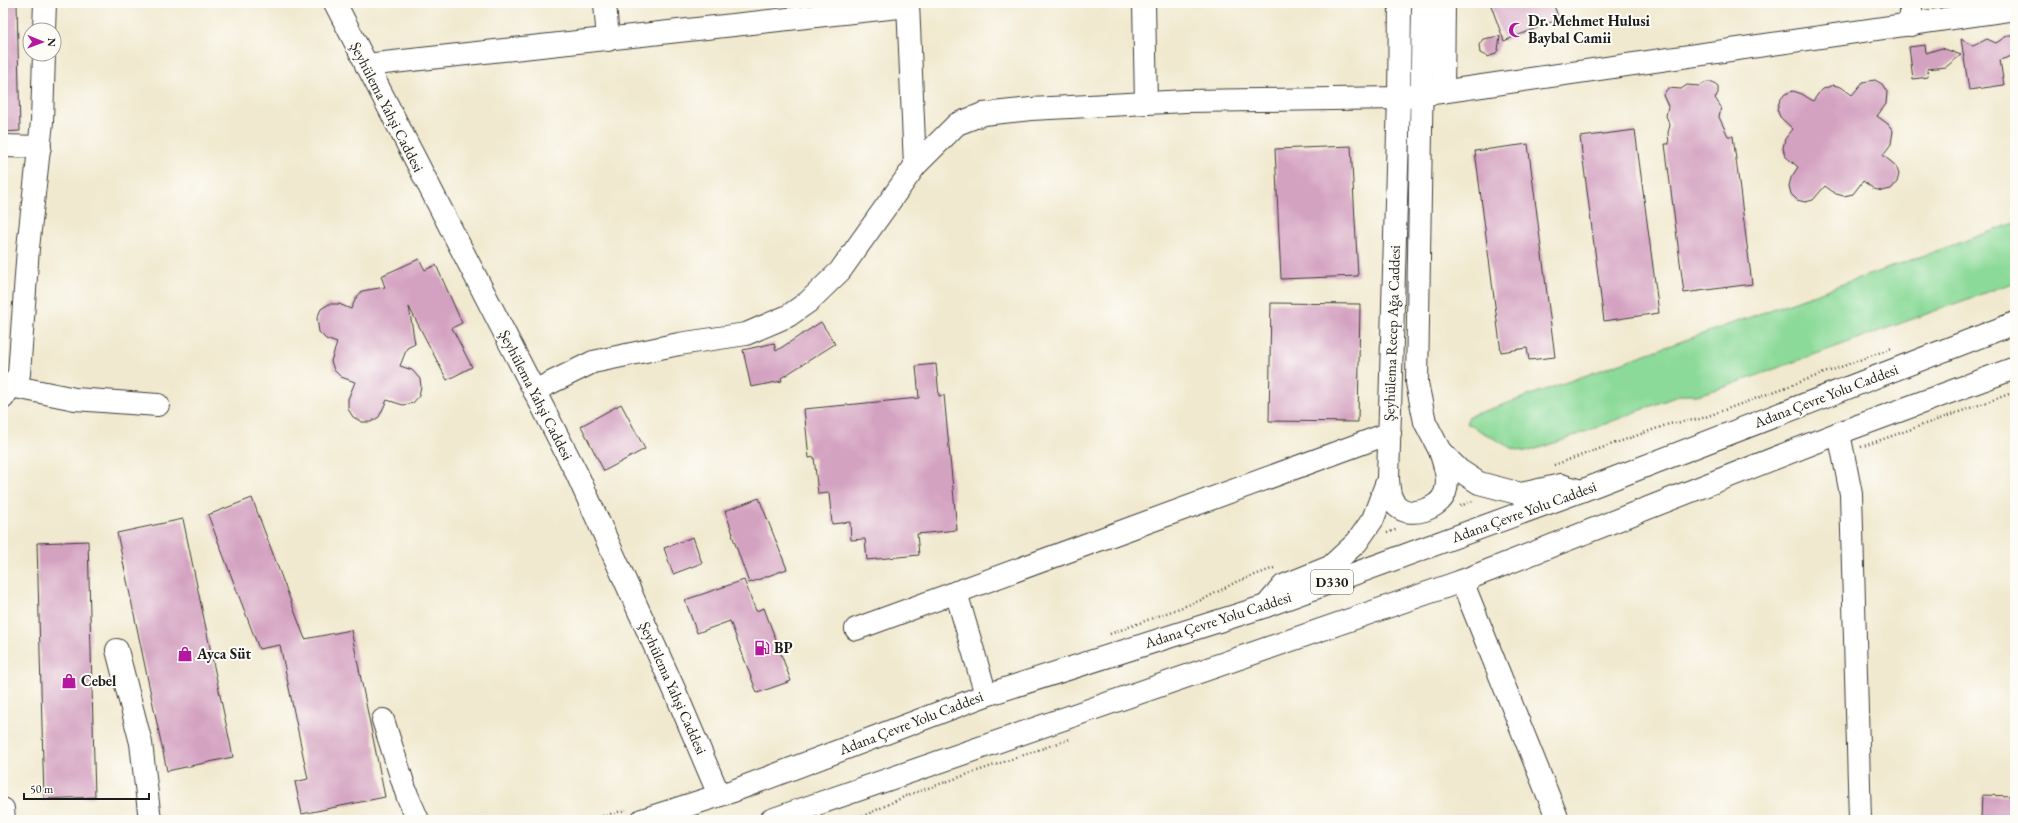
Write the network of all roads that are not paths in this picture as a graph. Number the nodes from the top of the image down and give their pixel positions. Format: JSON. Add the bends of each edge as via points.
{"nodes":[{"id":1,"x":45,"y":3,"type":"edge"},
{"id":2,"x":335,"y":3,"type":"edge"},
{"id":3,"x":605,"y":3,"type":"edge"},
{"id":4,"x":1144,"y":3,"type":"edge"},
{"id":5,"x":1400,"y":3,"type":"edge"},
{"id":6,"x":1423,"y":3,"type":"edge"},
{"id":7,"x":1444,"y":3,"type":"edge"},
{"id":8,"x":1911,"y":3,"type":"edge"},
{"id":9,"x":908,"y":5,"type":"edge"},
{"id":10,"x":2015,"y":9,"type":"edge"},
{"id":11,"x":44,"y":22,"type":"edge"},
{"id":12,"x":1911,"y":25,"type":"junction"},
{"id":13,"x":608,"y":40,"type":"junction"},
{"id":14,"x":44,"y":62,"type":"edge"},
{"id":15,"x":366,"y":65,"type":"junction"},
{"id":16,"x":1443,"y":92,"type":"junction"},
{"id":17,"x":1421,"y":96,"type":"junction"},
{"id":18,"x":1400,"y":98,"type":"junction"},
{"id":19,"x":1146,"y":103,"type":"junction"},
{"id":20,"x":3,"y":146,"type":"edge"},
{"id":21,"x":40,"y":147,"type":"junction"},
{"id":22,"x":915,"y":166,"type":"junction"},
{"id":23,"x":2015,"y":323,"type":"edge"},
{"id":24,"x":2015,"y":368,"type":"edge"},
{"id":25,"x":534,"y":391,"type":"junction"},
{"id":26,"x":7,"y":392,"type":"edge"},
{"id":27,"x":158,"y":405,"type":"dead end"},
{"id":28,"x":1390,"y":433,"type":"junction"},
{"id":29,"x":1839,"y":433,"type":"junction"},
{"id":30,"x":1440,"y":451,"type":"junction"},
{"id":31,"x":1388,"y":479,"type":"junction"},
{"id":32,"x":1581,"y":491,"type":"junction"},
{"id":33,"x":1462,"y":581,"type":"junction"},
{"id":34,"x":956,"y":592,"type":"junction"},
{"id":35,"x":1266,"y":606,"type":"junction"},
{"id":36,"x":856,"y":629,"type":"dead end"},
{"id":37,"x":117,"y":650,"type":"dead end"},
{"id":38,"x":986,"y":695,"type":"junction"},
{"id":39,"x":383,"y":720,"type":"dead end"},
{"id":40,"x":718,"y":795,"type":"junction"},
{"id":41,"x":3,"y":809,"type":"edge"},
{"id":42,"x":4,"y":820,"type":"edge"},
{"id":43,"x":150,"y":820,"type":"edge"},
{"id":44,"x":418,"y":820,"type":"edge"},
{"id":45,"x":642,"y":820,"type":"edge"},
{"id":46,"x":772,"y":820,"type":"edge"},
{"id":47,"x":1558,"y":820,"type":"edge"},
{"id":48,"x":1860,"y":820,"type":"edge"}],
"edges":[{"from":1,"to":11,"type":"main road"},
{"from":2,"to":15,"type":"main road","name":"Şeyhülema Yahşi Caddesi"},
{"from":3,"to":13,"type":"main road"},
{"from":4,"to":19,"type":"main road"},
{"from":5,"to":18,"type":"main road","name":"Şeyhülema Recep Ağa Caddesi"},
{"from":6,"to":17,"type":"main road","name":"Şeyhülema Recep Ağa Caddesi"},
{"from":7,"to":16,"type":"main road"},
{"from":8,"to":12,"type":"main road"},
{"from":9,"to":13,"type":"main road"},
{"from":9,"to":22,"type":"main road"},
{"from":10,"to":12,"type":"main road"},
{"from":12,"to":16,"type":"main road"},
{"from":13,"to":15,"type":"main road"},
{"from":14,"to":21,"type":"main road"},
{"from":15,"to":25,"type":"main road","name":"Şeyhülema Yahşi Caddesi"},
{"from":16,"to":17,"type":"main road"},
{"from":17,"to":18,"type":"main road"},
{"from":17,"to":30,"type":"main road","name":"Şeyhülema Recep Ağa Caddesi","via":[[1417,383],[1425,422]]},
{"from":18,"to":19,"type":"main road"},
{"from":18,"to":28,"type":"main road","name":"Şeyhülema Recep Ağa Caddesi"},
{"from":19,"to":22,"type":"main road","via":[[983,114],[957,124]]},
{"from":20,"to":21,"type":"main road"},
{"from":21,"to":26,"type":"main road","via":[[28,248],[19,374]]},
{"from":22,"to":25,"type":"main road","via":[[840,271],[808,302],[788,316],[746,334],[679,344],[593,362]]},
{"from":23,"to":32,"type":"main road","name":"Adana Çevre Yolu Caddesi","number":"D330"},
{"from":24,"to":29,"type":"main road"},
{"from":25,"to":40,"type":"main road","name":"Şeyhülema Yahşi Caddesi","via":[[577,474],[674,689]]},
{"from":26,"to":27,"type":"main road"},
{"from":28,"to":31,"type":"main road","name":"Şeyhülema Recep Ağa Caddesi"},
{"from":28,"to":34,"type":"main road"},
{"from":29,"to":33,"type":"main road"},
{"from":29,"to":48,"type":"main road","via":[[1852,494]]},
{"from":30,"to":31,"type":"main road","via":[[1446,472],[1445,493],[1431,508],[1415,513],[1398,508],[1390,497]]},
{"from":30,"to":32,"type":"main road","name":"Şeyhülema Recep Ağa Caddesi","via":[[1459,470],[1479,483],[1521,494],[1561,485]]},
{"from":31,"to":35,"type":"main road","name":"Şeyhülema Recep Ağa Caddesi","via":[[1373,519],[1357,542],[1330,567],[1283,586]]},
{"from":32,"to":35,"type":"main road","name":"Adana Çevre Yolu Caddesi","number":"D330"},
{"from":33,"to":46,"type":"main road"},
{"from":33,"to":47,"type":"main road"},
{"from":34,"to":36,"type":"main road"},
{"from":34,"to":38,"type":"main road"},
{"from":35,"to":38,"type":"main road","name":"Adana Çevre Yolu Caddesi","number":"D330"},
{"from":37,"to":43,"type":"main road","via":[[141,743]]},
{"from":38,"to":40,"type":"main road","name":"Adana Çevre Yolu Caddesi","number":"D330"},
{"from":39,"to":44,"type":"main road","via":[[406,795]]},
{"from":40,"to":45,"type":"main road","name":"Adana Çevre Yolu Caddesi","number":"D330"},
{"from":41,"to":42,"type":"main road"}]}
